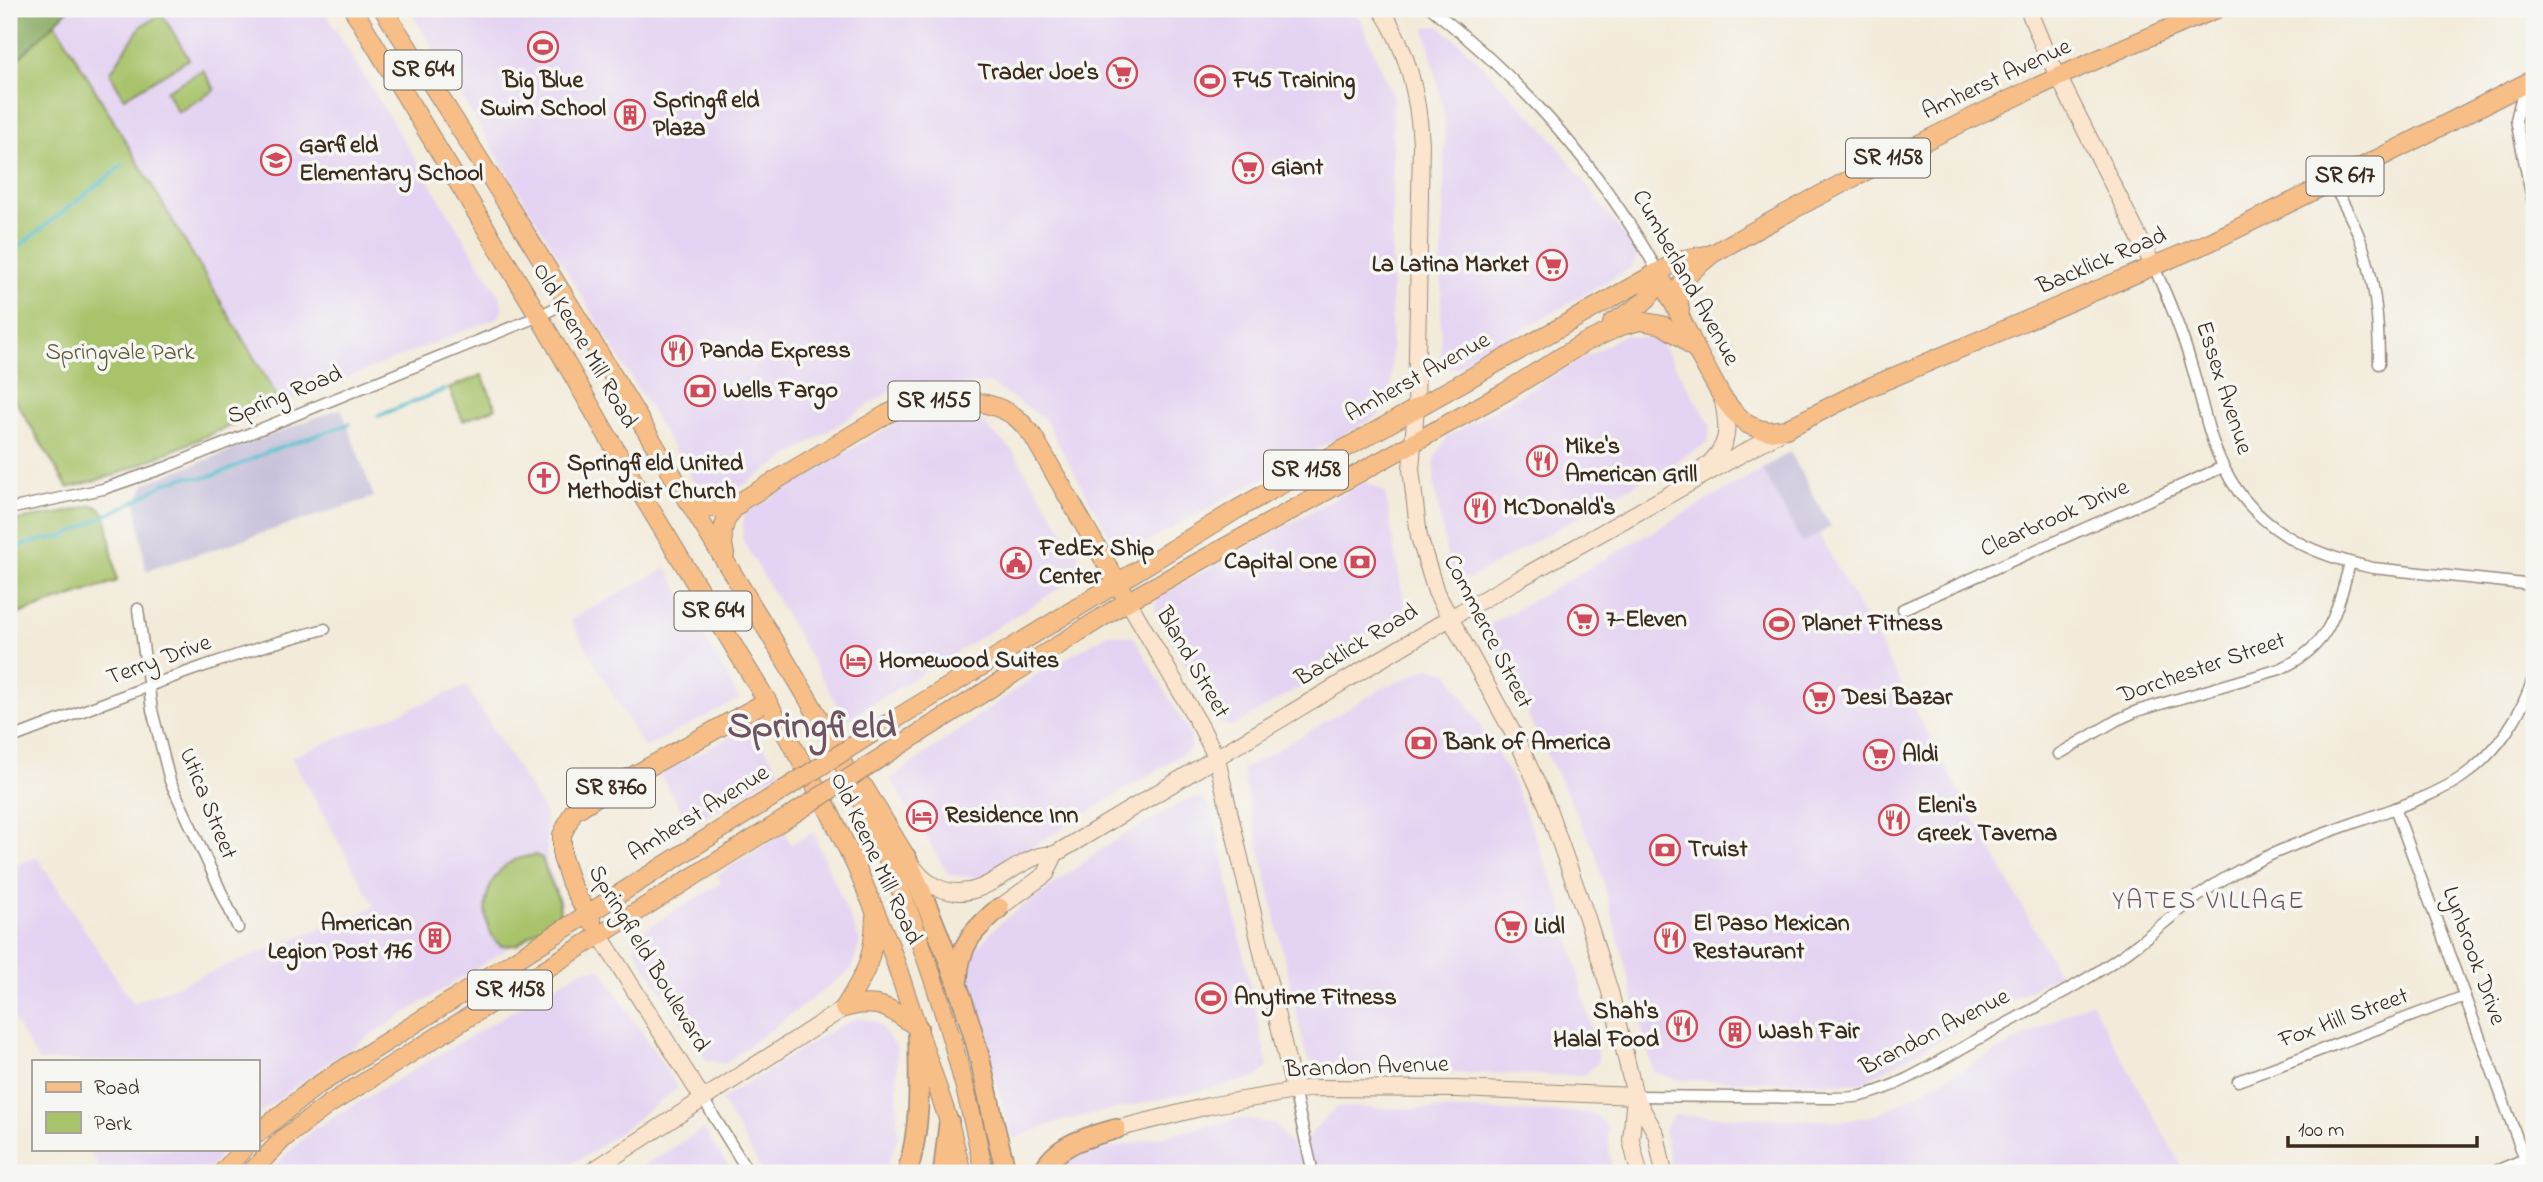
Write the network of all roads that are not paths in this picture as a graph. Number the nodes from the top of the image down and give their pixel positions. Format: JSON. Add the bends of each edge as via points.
{"nodes":[{"id":1,"x":353,"y":9,"type":"edge"},
{"id":2,"x":383,"y":9,"type":"edge"},
{"id":3,"x":1381,"y":9,"type":"edge"},
{"id":4,"x":1432,"y":9,"type":"edge"},
{"id":5,"x":2028,"y":9,"type":"edge"},
{"id":6,"x":2217,"y":9,"type":"edge"},
{"id":7,"x":2059,"y":78,"type":"junction"},
{"id":8,"x":2531,"y":84,"type":"edge"},
{"id":9,"x":2332,"y":182,"type":"junction"},
{"id":10,"x":2534,"y":209,"type":"edge"},
{"id":11,"x":1712,"y":254,"type":"junction"},
{"id":12,"x":2154,"y":267,"type":"junction"},
{"id":13,"x":1658,"y":272,"type":"junction"},
{"id":14,"x":569,"y":301,"type":"junction"},
{"id":15,"x":540,"y":316,"type":"junction"},
{"id":16,"x":1682,"y":318,"type":"junction"},
{"id":17,"x":1582,"y":344,"type":"junction"},
{"id":18,"x":1699,"y":355,"type":"junction"},
{"id":19,"x":2379,"y":364,"type":"dead end"},
{"id":20,"x":1722,"y":397,"type":"junction"},
{"id":21,"x":1416,"y":407,"type":"junction"},
{"id":22,"x":1786,"y":429,"type":"junction"},
{"id":23,"x":1414,"y":441,"type":"junction"},
{"id":24,"x":2223,"y":467,"type":"junction"},
{"id":25,"x":1686,"y":484,"type":"junction"},
{"id":26,"x":684,"y":494,"type":"junction"},
{"id":27,"x":742,"y":502,"type":"junction"},
{"id":28,"x":9,"y":509,"type":"edge"},
{"id":29,"x":2534,"y":541,"type":"edge"},
{"id":30,"x":2534,"y":558,"type":"edge"},
{"id":31,"x":2350,"y":563,"type":"junction"},
{"id":32,"x":728,"y":568,"type":"junction"},
{"id":33,"x":1116,"y":582,"type":"junction"},
{"id":34,"x":2534,"y":584,"type":"edge"},
{"id":35,"x":1128,"y":601,"type":"junction"},
{"id":36,"x":138,"y":609,"type":"dead end"},
{"id":37,"x":1903,"y":609,"type":"dead end"},
{"id":38,"x":1450,"y":618,"type":"junction"},
{"id":39,"x":325,"y":629,"type":"dead end"},
{"id":40,"x":2534,"y":675,"type":"edge"},
{"id":41,"x":149,"y":686,"type":"junction"},
{"id":42,"x":767,"y":701,"type":"junction"},
{"id":43,"x":820,"y":720,"type":"junction"},
{"id":44,"x":9,"y":739,"type":"edge"},
{"id":45,"x":2059,"y":754,"type":"dead end"},
{"id":46,"x":1217,"y":759,"type":"junction"},
{"id":47,"x":2395,"y":808,"type":"junction"},
{"id":48,"x":1055,"y":855,"type":"junction"},
{"id":49,"x":906,"y":857,"type":"junction"},
{"id":50,"x":999,"y":908,"type":"joint"},
{"id":51,"x":876,"y":911,"type":"junction"},
{"id":52,"x":587,"y":914,"type":"junction"},
{"id":53,"x":238,"y":928,"type":"dead end"},
{"id":54,"x":599,"y":934,"type":"junction"},
{"id":55,"x":958,"y":986,"type":"junction"},
{"id":56,"x":2465,"y":996,"type":"junction"},
{"id":57,"x":844,"y":1008,"type":"junction"},
{"id":58,"x":918,"y":1028,"type":"junction"},
{"id":59,"x":2238,"y":1081,"type":"dead end"},
{"id":60,"x":1294,"y":1090,"type":"junction"},
{"id":61,"x":1635,"y":1096,"type":"junction"},
{"id":62,"x":703,"y":1099,"type":"junction"},
{"id":63,"x":950,"y":1122,"type":"junction"},
{"id":64,"x":1116,"y":1129,"type":"joint"},
{"id":65,"x":259,"y":1132,"type":"edge"},
{"id":66,"x":242,"y":1150,"type":"edge"},
{"id":67,"x":2529,"y":1157,"type":"edge"},
{"id":68,"x":222,"y":1173,"type":"edge"},
{"id":69,"x":250,"y":1173,"type":"edge"},
{"id":70,"x":589,"y":1173,"type":"edge"},
{"id":71,"x":749,"y":1173,"type":"edge"},
{"id":72,"x":907,"y":1173,"type":"edge"},
{"id":73,"x":943,"y":1173,"type":"edge"},
{"id":74,"x":962,"y":1173,"type":"edge"},
{"id":75,"x":984,"y":1173,"type":"edge"},
{"id":76,"x":1007,"y":1173,"type":"edge"},
{"id":77,"x":1042,"y":1173,"type":"edge"},
{"id":78,"x":1313,"y":1173,"type":"edge"},
{"id":79,"x":1639,"y":1173,"type":"edge"},
{"id":80,"x":1664,"y":1173,"type":"edge"},
{"id":81,"x":2491,"y":1173,"type":"edge"},
{"id":82,"x":2530,"y":1173,"type":"edge"}],
"edges":[{"from":1,"to":15,"type":"main road","name":"Old Keene Mill Road","number":"SR 644"},
{"from":2,"to":14,"type":"main road","name":"Old Keene Mill Road","number":"SR 644"},
{"from":3,"to":21,"type":"main road","name":"Commerce Street","via":[[1402,47],[1419,111]]},
{"from":4,"to":13,"type":"street","name":"Cumberland Avenue","via":[[1528,94],[1563,132],[1623,212]]},
{"from":5,"to":7,"type":"main road","name":"Essex Avenue"},
{"from":6,"to":7,"type":"main road","name":"Amherst Avenue","number":"SR 1158"},
{"from":7,"to":11,"type":"main road","name":"Amherst Avenue","number":"SR 1158","via":[[1872,166]]},
{"from":7,"to":12,"type":"main road","name":"Essex Avenue"},
{"from":8,"to":9,"type":"main road","name":"Backlick Road","number":"SR 617"},
{"from":8,"to":10,"type":"street","via":[[2515,120]]},
{"from":9,"to":12,"type":"main road","name":"Backlick Road","number":"SR 617"},
{"from":9,"to":19,"type":"street","via":[[2359,235],[2371,272]]},
{"from":11,"to":13,"type":"main road","name":"Amherst Avenue","number":"SR 1158","via":[[1684,259]]},
{"from":11,"to":16,"type":"main road","via":[[1681,283],[1678,302]]},
{"from":12,"to":22,"type":"main road","name":"Backlick Road","number":"SR 617","via":[[1863,390]]},
{"from":12,"to":24,"type":"street","name":"Essex Avenue","via":[[2179,326]]},
{"from":13,"to":16,"type":"main road","name":"Cumberland Avenue"},
{"from":13,"to":17,"type":"main road","via":[[1650,298]]},
{"from":13,"to":21,"type":"main road","name":"Amherst Avenue","number":"SR 1158"},
{"from":14,"to":15,"type":"street","name":"Spring Road"},
{"from":14,"to":26,"type":"main road","name":"Old Keene Mill Road","number":"SR 644"},
{"from":15,"to":28,"type":"street","name":"Spring Road","via":[[167,467],[103,489]]},
{"from":15,"to":42,"type":"main road","name":"Old Keene Mill Road","number":"SR 644"},
{"from":16,"to":18,"type":"main road","name":"Cumberland Avenue"},
{"from":17,"to":18,"type":"main road","name":"Amherst Avenue","number":"SR 1158","via":[[1630,323],[1650,321],[1673,331]]},
{"from":17,"to":23,"type":"main road","name":"Amherst Avenue","number":"SR 1158"},
{"from":18,"to":20,"type":"main road","name":"Cumberland Avenue"},
{"from":20,"to":22,"type":"main road","name":"Cumberland Avenue","via":[[1752,427]]},
{"from":20,"to":25,"type":"main road","name":"Backlick Road","number":"SR 617","via":[[1726,439],[1708,465]]},
{"from":21,"to":23,"type":"main road","name":"Commerce Street"},
{"from":21,"to":33,"type":"main road","name":"Amherst Avenue","number":"SR 1158"},
{"from":22,"to":25,"type":"main road","name":"Backlick Road","number":"SR 617"},
{"from":23,"to":35,"type":"main road","name":"Amherst Avenue","number":"SR 1158"},
{"from":23,"to":38,"type":"main road","name":"Commerce Street","via":[[1411,469],[1419,537],[1431,579]]},
{"from":24,"to":31,"type":"street","name":"Essex Avenue","via":[[2243,498],[2276,529],[2315,552]]},
{"from":24,"to":37,"type":"street","name":"Clearbrook Drive"},
{"from":25,"to":38,"type":"main road","name":"Backlick Road","number":"SR 617"},
{"from":26,"to":27,"type":"main road","via":[[709,508]]},
{"from":26,"to":32,"type":"main road","name":"Old Keene Mill Road","number":"SR 644"},
{"from":27,"to":32,"type":"main road","via":[[722,528]]},
{"from":27,"to":33,"type":"main road","name":"Bland Street","number":"SR 1155","via":[[896,410],[947,400],[994,408],[1013,416],[1033,436]]},
{"from":29,"to":30,"type":"street"},
{"from":31,"to":34,"type":"street","name":"Essex Avenue"},
{"from":31,"to":45,"type":"street","name":"Dorchester Street","via":[[2334,619],[2319,642],[2295,662],[2137,711]]},
{"from":32,"to":43,"type":"main road","name":"Old Keene Mill Road","number":"SR 644"},
{"from":33,"to":35,"type":"main road","name":"Bland Street","number":"SR 1155"},
{"from":33,"to":52,"type":"main road","name":"Amherst Avenue","number":"SR 1158","bridge":true},
{"from":35,"to":46,"type":"main road","name":"Bland Street","number":"SR 1155"},
{"from":35,"to":54,"type":"main road","name":"Amherst Avenue","number":"SR 1158","bridge":true},
{"from":36,"to":41,"type":"street","name":"Utica Street"},
{"from":38,"to":46,"type":"main road","name":"Backlick Road","number":"SR 617"},
{"from":38,"to":61,"type":"main road","name":"Commerce Street","via":[[1519,744],[1547,806],[1611,995]]},
{"from":39,"to":41,"type":"street","name":"Terry Drive"},
{"from":40,"to":47,"type":"street","name":"Brandon Avenue","via":[[2510,728],[2488,755],[2450,785]]},
{"from":41,"to":44,"type":"street","name":"Terry Drive"},
{"from":41,"to":53,"type":"street","name":"Utica Street","via":[[170,781]]},
{"from":42,"to":51,"type":"main road","name":"Old Keene Mill Road","number":"SR 644","via":[[830,813]]},
{"from":42,"to":52,"type":"main road","name":"Springfield Boulevard","number":"SR 8760","via":[[573,812],[565,827],[562,851],[571,884]]},
{"from":43,"to":49,"type":"main road"},
{"from":43,"to":75,"type":"main road","name":"Old Keene Mill Road","number":"SR 644","via":[[864,807],[928,961]]},
{"from":46,"to":48,"type":"main road","name":"Backlick Road","number":"SR 617"},
{"from":46,"to":60,"type":"main road","name":"Bland Street","number":"SR 1155"},
{"from":47,"to":56,"type":"street","name":"Lynbrook Drive"},
{"from":47,"to":61,"type":"street","name":"Brandon Avenue","via":[[2239,870],[2194,898],[2103,969],[1884,1088],[1838,1098]]},
{"from":48,"to":49,"type":"main road","name":"Backlick Road","via":[[1039,856],[985,887],[960,893],[923,880]]},
{"from":48,"to":50,"type":"main road","name":"Backlick Road","number":"SR 617","via":[[1046,874]]},
{"from":49,"to":55,"type":"highway"},
{"from":50,"to":55,"type":"highway","via":[[964,946],[958,959]]},
{"from":51,"to":57,"type":"main road","via":[[872,957]]},
{"from":51,"to":58,"type":"main road","name":"Old Keene Mill Road","number":"SR 644"},
{"from":52,"to":54,"type":"main road","name":"Springfield Boulevard","number":"SR 8760"},
{"from":52,"to":65,"type":"main road","name":"Amherst Avenue","number":"SR 1158","via":[[315,1087]]},
{"from":54,"to":62,"type":"main road","name":"Springfield Boulevard","number":"SR 8760"},
{"from":54,"to":69,"type":"main road","name":"Amherst Avenue","number":"SR 1158","via":[[328,1105],[284,1138]]},
{"from":55,"to":76,"type":"highway"},
{"from":56,"to":59,"type":"street","name":"Fox Hill Street"},
{"from":56,"to":67,"type":"street","name":"Lynbrook Drive"},
{"from":57,"to":58,"type":"main road","via":[[863,1003],[883,1005]]},
{"from":57,"to":62,"type":"main road"},
{"from":58,"to":63,"type":"main road","name":"Old Keene Mill Road","number":"SR 644"},
{"from":58,"to":72,"type":"highway","via":[[920,1100]]},
{"from":60,"to":61,"type":"main road","name":"Brandon Avenue","via":[[1455,1088]]},
{"from":60,"to":64,"type":"main road","name":"Brandon Avenue"},
{"from":60,"to":78,"type":"street","name":"Bland Street"},
{"from":61,"to":79,"type":"main road","name":"Commerce Street","via":[[1631,1140]]},
{"from":61,"to":80,"type":"main road","name":"Commerce Street","via":[[1656,1134]]},
{"from":62,"to":70,"type":"main road"},
{"from":62,"to":71,"type":"street","name":"Springfield Boulevard"},
{"from":63,"to":73,"type":"highway"},
{"from":63,"to":74,"type":"main road","name":"Old Keene Mill Road","number":"SR 644"},
{"from":64,"to":77,"type":"highway","via":[[1069,1144]]},
{"from":66,"to":68,"type":"main road"},
{"from":67,"to":81,"type":"street"},
{"from":67,"to":82,"type":"street","name":"Lynbrook Drive"}]}
